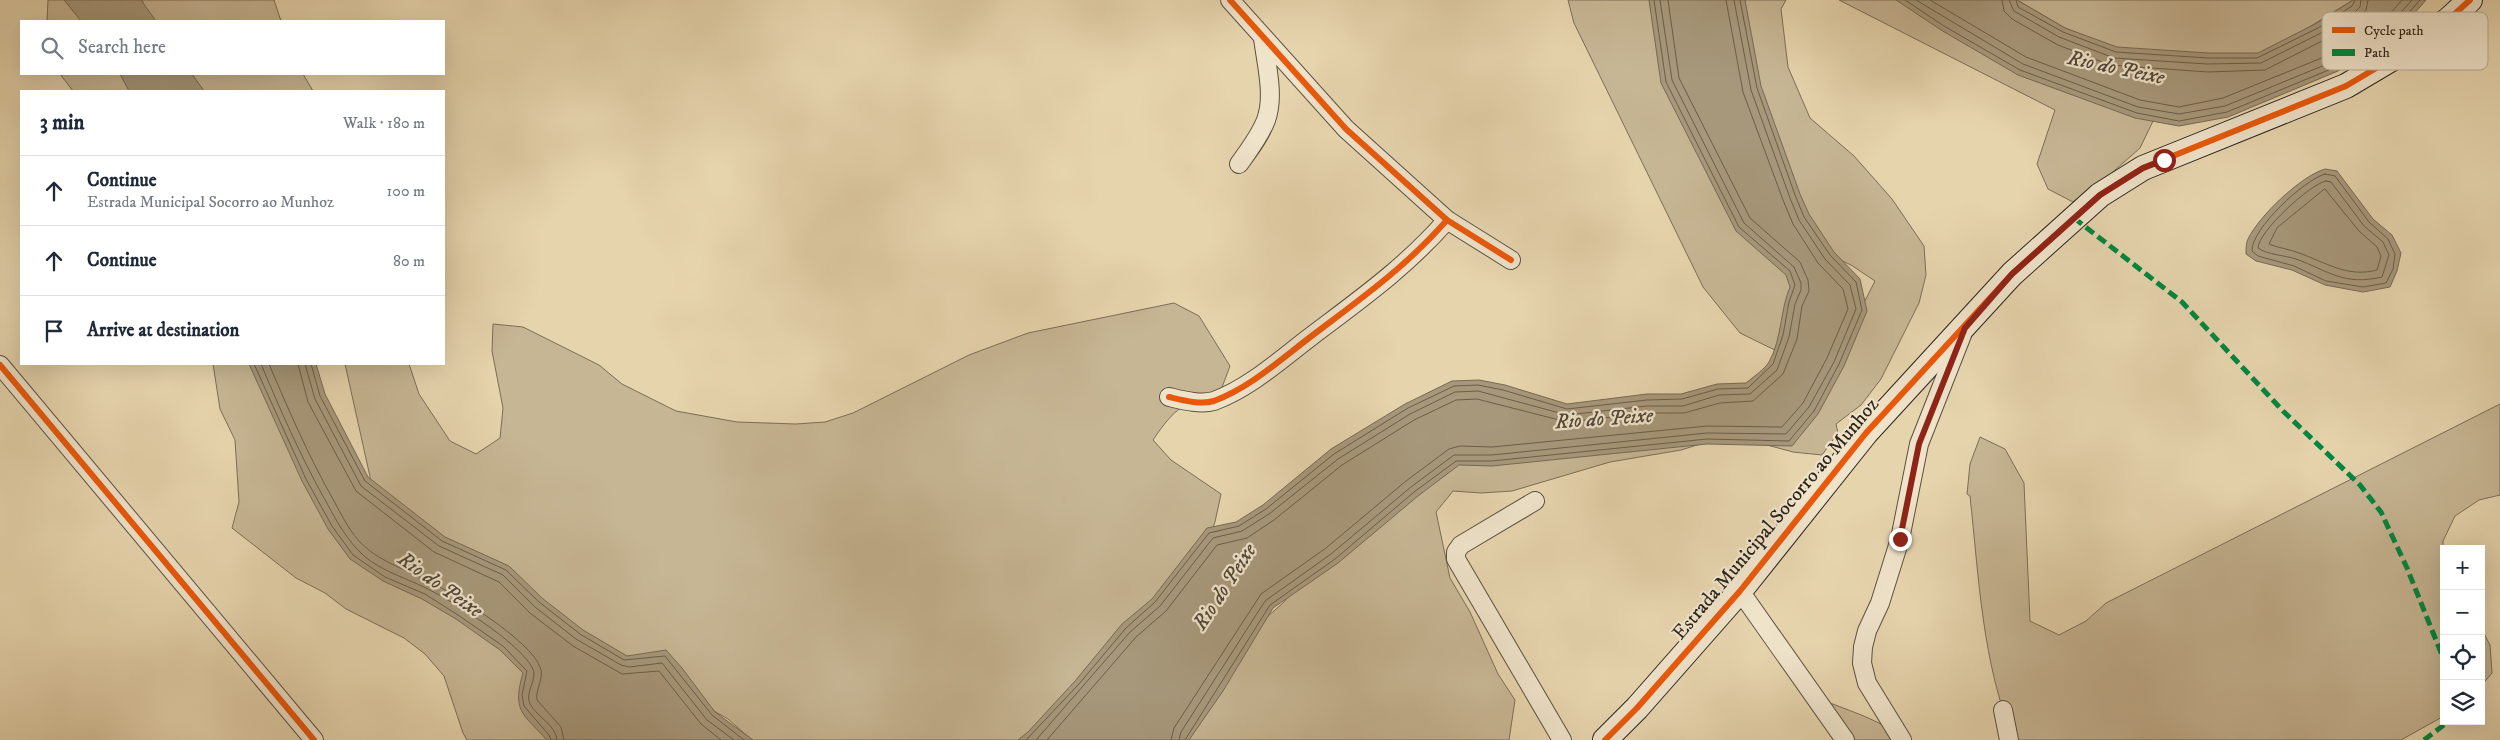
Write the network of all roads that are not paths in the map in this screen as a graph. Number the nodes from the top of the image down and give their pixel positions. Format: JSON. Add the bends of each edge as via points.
{"nodes":[{"id":1,"x":1230,"y":0,"type":"edge"},
{"id":2,"x":2470,"y":0,"type":"edge"},
{"id":3,"x":2457,"y":12,"type":"edge"},
{"id":4,"x":1263,"y":38,"type":"junction"},
{"id":5,"x":2373,"y":70,"type":"edge"},
{"id":6,"x":1239,"y":164,"type":"dead end"},
{"id":7,"x":1447,"y":220,"type":"junction"},
{"id":8,"x":1510,"y":260,"type":"dead end"},
{"id":9,"x":1965,"y":328,"type":"junction"},
{"id":10,"x":0,"y":365,"type":"edge"},
{"id":11,"x":1168,"y":398,"type":"dead end"},
{"id":12,"x":1535,"y":501,"type":"dead end"},
{"id":13,"x":1740,"y":591,"type":"junction"},
{"id":14,"x":2003,"y":710,"type":"dead end"},
{"id":15,"x":314,"y":740,"type":"edge"},
{"id":16,"x":1562,"y":740,"type":"edge"},
{"id":17,"x":1605,"y":740,"type":"edge"},
{"id":18,"x":1845,"y":740,"type":"edge"},
{"id":19,"x":1902,"y":740,"type":"edge"},
{"id":20,"x":2009,"y":740,"type":"edge"}],
"edges":[{"from":1,"to":4,"type":"street"},
{"from":2,"to":3,"type":"street","name":"Estrada Municipal Socorro ao Munhoz"},
{"from":4,"to":6,"type":"street","via":[[1269,91],[1268,114],[1260,134]]},
{"from":4,"to":7,"type":"street","via":[[1346,129]]},
{"from":5,"to":9,"type":"street","name":"Estrada Municipal Socorro ao Munhoz","via":[[2346,86],[2143,168],[2100,195],[2012,274]]},
{"from":7,"to":8,"type":"street"},
{"from":7,"to":11,"type":"street","via":[[1387,280],[1248,383],[1212,401]]},
{"from":9,"to":13,"type":"street","name":"Estrada Municipal Socorro ao Munhoz","via":[[1866,433]]},
{"from":9,"to":19,"type":"street","via":[[1919,444],[1900,539],[1863,647],[1862,663],[1867,683]]},
{"from":10,"to":15,"type":"street"},
{"from":12,"to":16,"type":"street","via":[[1461,545],[1456,559]]},
{"from":13,"to":17,"type":"street","name":"Estrada Municipal Socorro ao Munhoz"},
{"from":13,"to":18,"type":"street"},
{"from":14,"to":20,"type":"street"}]}
